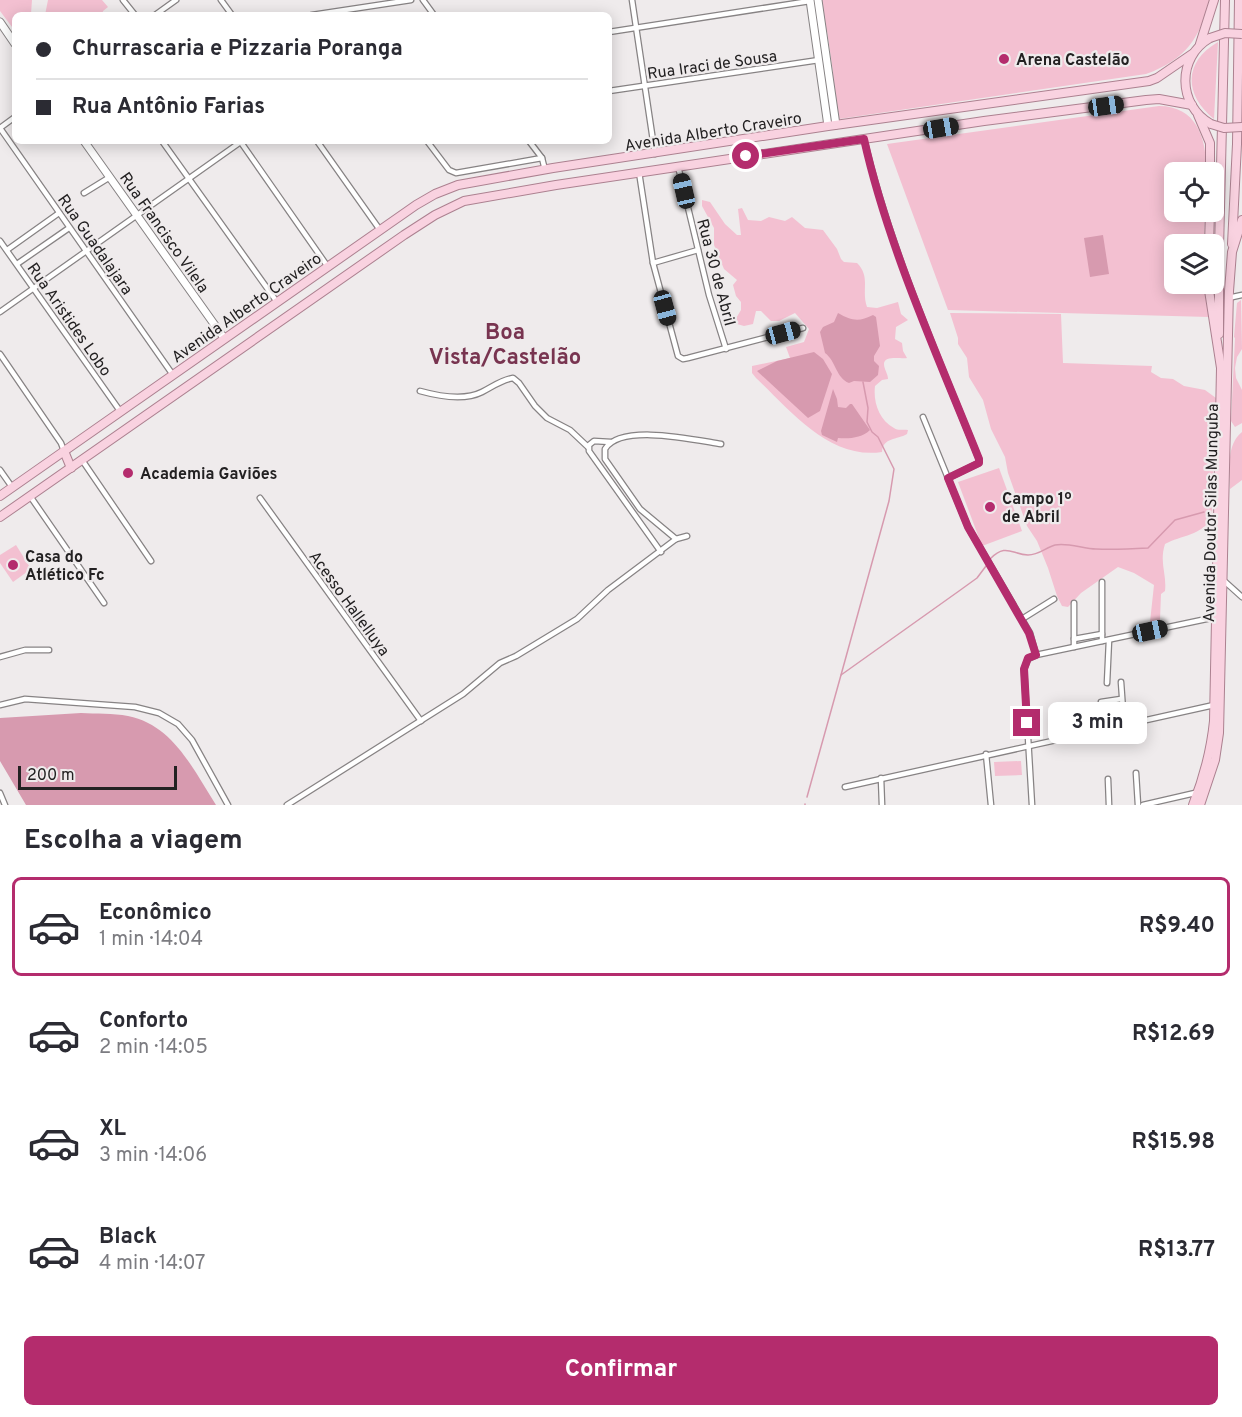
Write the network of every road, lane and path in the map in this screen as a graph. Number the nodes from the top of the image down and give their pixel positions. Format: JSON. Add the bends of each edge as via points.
{"nodes":[{"id":1,"x":123,"y":0,"type":"edge"},
{"id":2,"x":176,"y":0,"type":"edge"},
{"id":3,"x":411,"y":0,"type":"edge"},
{"id":4,"x":632,"y":0,"type":"edge"},
{"id":5,"x":813,"y":0,"type":"edge"},
{"id":6,"x":1214,"y":0,"type":"edge"},
{"id":7,"x":1226,"y":0,"type":"edge"},
{"id":8,"x":1239,"y":0,"type":"edge"},
{"id":9,"x":133,"y":12,"type":"edge"},
{"id":10,"x":159,"y":12,"type":"edge"},
{"id":11,"x":332,"y":12,"type":"edge"},
{"id":12,"x":1,"y":24,"type":"edge"},
{"id":13,"x":636,"y":28,"type":"junction"},
{"id":14,"x":612,"y":32,"type":"edge"},
{"id":15,"x":1242,"y":34,"type":"edge"},
{"id":16,"x":12,"y":40,"type":"edge"},
{"id":17,"x":1199,"y":45,"type":"junction"},
{"id":18,"x":1192,"y":54,"type":"junction"},
{"id":19,"x":819,"y":60,"type":"junction"},
{"id":20,"x":646,"y":86,"type":"junction"},
{"id":21,"x":612,"y":91,"type":"edge"},
{"id":22,"x":1194,"y":108,"type":"junction"},
{"id":23,"x":832,"y":126,"type":"junction"},
{"id":24,"x":0,"y":128,"type":"edge"},
{"id":25,"x":1242,"y":128,"type":"edge"},
{"id":26,"x":864,"y":139,"type":"junction"},
{"id":27,"x":86,"y":144,"type":"edge"},
{"id":28,"x":164,"y":144,"type":"edge"},
{"id":29,"x":237,"y":144,"type":"edge"},
{"id":30,"x":243,"y":144,"type":"edge"},
{"id":31,"x":319,"y":144,"type":"edge"},
{"id":32,"x":429,"y":144,"type":"edge"},
{"id":33,"x":531,"y":144,"type":"edge"},
{"id":34,"x":655,"y":154,"type":"junction"},
{"id":35,"x":542,"y":158,"type":"junction"},
{"id":36,"x":1210,"y":162,"type":"edge"},
{"id":37,"x":678,"y":166,"type":"junction"},
{"id":38,"x":545,"y":170,"type":"junction"},
{"id":39,"x":639,"y":172,"type":"junction"},
{"id":40,"x":110,"y":177,"type":"junction"},
{"id":41,"x":189,"y":178,"type":"junction"},
{"id":42,"x":547,"y":186,"type":"junction"},
{"id":43,"x":84,"y":193,"type":"dead end"},
{"id":44,"x":59,"y":213,"type":"junction"},
{"id":45,"x":137,"y":215,"type":"junction"},
{"id":46,"x":1242,"y":220,"type":"edge"},
{"id":47,"x":69,"y":228,"type":"junction"},
{"id":48,"x":380,"y":230,"type":"junction"},
{"id":49,"x":0,"y":241,"type":"edge"},
{"id":50,"x":7,"y":250,"type":"junction"},
{"id":51,"x":698,"y":250,"type":"junction"},
{"id":52,"x":86,"y":251,"type":"junction"},
{"id":53,"x":1232,"y":252,"type":"junction"},
{"id":54,"x":653,"y":262,"type":"junction"},
{"id":55,"x":16,"y":264,"type":"junction"},
{"id":56,"x":328,"y":267,"type":"junction"},
{"id":57,"x":34,"y":288,"type":"junction"},
{"id":58,"x":1210,"y":294,"type":"edge"},
{"id":59,"x":1242,"y":295,"type":"edge"},
{"id":60,"x":1228,"y":298,"type":"junction"},
{"id":61,"x":277,"y":302,"type":"junction"},
{"id":62,"x":0,"y":312,"type":"edge"},
{"id":63,"x":802,"y":328,"type":"dead end"},
{"id":64,"x":224,"y":339,"type":"junction"},
{"id":65,"x":726,"y":349,"type":"junction"},
{"id":66,"x":0,"y":354,"type":"edge"},
{"id":67,"x":1221,"y":368,"type":"junction"},
{"id":68,"x":172,"y":375,"type":"junction"},
{"id":69,"x":420,"y":391,"type":"dead end"},
{"id":70,"x":120,"y":411,"type":"junction"},
{"id":71,"x":923,"y":417,"type":"dead end"},
{"id":72,"x":611,"y":442,"type":"junction"},
{"id":73,"x":721,"y":444,"type":"dead end"},
{"id":74,"x":588,"y":447,"type":"junction"},
{"id":75,"x":64,"y":451,"type":"junction"},
{"id":76,"x":82,"y":460,"type":"junction"},
{"id":77,"x":71,"y":468,"type":"junction"},
{"id":78,"x":0,"y":470,"type":"edge"},
{"id":79,"x":948,"y":478,"type":"junction"},
{"id":80,"x":12,"y":487,"type":"junction"},
{"id":81,"x":0,"y":495,"type":"edge"},
{"id":82,"x":30,"y":496,"type":"junction"},
{"id":83,"x":260,"y":498,"type":"dead end"},
{"id":84,"x":1222,"y":499,"type":"junction"},
{"id":85,"x":0,"y":517,"type":"edge"},
{"id":86,"x":687,"y":536,"type":"dead end"},
{"id":87,"x":676,"y":539,"type":"junction"},
{"id":88,"x":661,"y":552,"type":"junction"},
{"id":89,"x":151,"y":561,"type":"dead end"},
{"id":90,"x":1219,"y":578,"type":"junction"},
{"id":91,"x":1102,"y":582,"type":"dead end"},
{"id":92,"x":1242,"y":597,"type":"edge"},
{"id":93,"x":1053,"y":599,"type":"dead end"},
{"id":94,"x":104,"y":603,"type":"dead end"},
{"id":95,"x":1074,"y":603,"type":"dead end"},
{"id":96,"x":1215,"y":616,"type":"junction"},
{"id":97,"x":1022,"y":619,"type":"junction"},
{"id":98,"x":1102,"y":634,"type":"junction"},
{"id":99,"x":1074,"y":639,"type":"junction"},
{"id":100,"x":1108,"y":640,"type":"junction"},
{"id":101,"x":1102,"y":641,"type":"junction"},
{"id":102,"x":1074,"y":647,"type":"junction"},
{"id":103,"x":49,"y":650,"type":"dead end"},
{"id":104,"x":1036,"y":655,"type":"junction"},
{"id":105,"x":0,"y":657,"type":"edge"},
{"id":106,"x":1121,"y":682,"type":"dead end"},
{"id":107,"x":1107,"y":683,"type":"dead end"},
{"id":108,"x":1121,"y":699,"type":"junction"},
{"id":109,"x":1101,"y":702,"type":"dead end"},
{"id":110,"x":0,"y":705,"type":"edge"},
{"id":111,"x":1214,"y":705,"type":"junction"},
{"id":112,"x":421,"y":722,"type":"junction"},
{"id":113,"x":1124,"y":724,"type":"junction"},
{"id":114,"x":1028,"y":746,"type":"junction"},
{"id":115,"x":986,"y":754,"type":"junction"},
{"id":116,"x":1136,"y":773,"type":"dead end"},
{"id":117,"x":881,"y":778,"type":"junction"},
{"id":118,"x":1108,"y":778,"type":"dead end"},
{"id":119,"x":845,"y":787,"type":"dead end"},
{"id":120,"x":1201,"y":792,"type":"junction"},
{"id":121,"x":0,"y":793,"type":"edge"},
{"id":122,"x":5,"y":805,"type":"edge"},
{"id":123,"x":228,"y":805,"type":"edge"},
{"id":124,"x":287,"y":805,"type":"edge"},
{"id":125,"x":882,"y":805,"type":"edge"},
{"id":126,"x":991,"y":805,"type":"edge"},
{"id":127,"x":1032,"y":805,"type":"edge"},
{"id":128,"x":1109,"y":805,"type":"edge"},
{"id":129,"x":1137,"y":805,"type":"edge"},
{"id":130,"x":1143,"y":805,"type":"edge"},
{"id":131,"x":1193,"y":805,"type":"edge"},
{"id":132,"x":1199,"y":805,"type":"edge"}],
"edges":[{"from":1,"to":9,"type":"street"},
{"from":2,"to":10,"type":"street"},
{"from":3,"to":11,"type":"street"},
{"from":4,"to":13,"type":"street"},
{"from":5,"to":13,"type":"street"},
{"from":5,"to":19,"type":"street"},
{"from":5,"to":23,"type":"street"},
{"from":6,"to":17,"type":"main road"},
{"from":7,"to":67,"type":"main road","via":[[1219,269]]},
{"from":8,"to":53,"type":"main road"},
{"from":12,"to":16,"type":"street"},
{"from":13,"to":14,"type":"street"},
{"from":13,"to":20,"type":"street"},
{"from":15,"to":17,"type":"main road","bridge":true,"via":[[1225,33]]},
{"from":17,"to":18,"type":"main road"},
{"from":18,"to":22,"type":"main road","via":[[1185,80]]},
{"from":18,"to":23,"type":"main road","name":"Avenida Alberto Craveiro","via":[[1149,81]]},
{"from":19,"to":20,"type":"street","name":"Rua Iraci de Sousa"},
{"from":19,"to":23,"type":"street"},
{"from":20,"to":21,"type":"street","name":"Rua Iraci de Sousa"},
{"from":20,"to":34,"type":"street"},
{"from":22,"to":25,"type":"main road","bridge":true,"via":[[1211,124]]},
{"from":22,"to":26,"type":"main road","name":"Avenida Alberto Craveiro","via":[[1159,99],[1146,100]]},
{"from":22,"to":36,"type":"main road","via":[[1210,143]]},
{"from":23,"to":34,"type":"main road","name":"Avenida Alberto Craveiro"},
{"from":24,"to":44,"type":"street","name":"Rua Guadalajara"},
{"from":26,"to":37,"type":"main road","name":"Avenida Alberto Craveiro"},
{"from":26,"to":79,"type":"street","via":[[876,191],[979,459],[974,467]]},
{"from":27,"to":40,"type":"street","name":"Rua Francisco Vilela"},
{"from":28,"to":41,"type":"street"},
{"from":29,"to":41,"type":"street"},
{"from":30,"to":56,"type":"street"},
{"from":31,"to":48,"type":"street"},
{"from":32,"to":35,"type":"street","via":[[449,170],[456,173]]},
{"from":33,"to":35,"type":"street"},
{"from":34,"to":38,"type":"main road","name":"Avenida Alberto Craveiro"},
{"from":35,"to":38,"type":"street"},
{"from":37,"to":39,"type":"main road","name":"Avenida Alberto Craveiro"},
{"from":37,"to":51,"type":"street","name":"Rua 30 de Abril"},
{"from":38,"to":42,"type":"main road"},
{"from":38,"to":48,"type":"main road","name":"Avenida Alberto Craveiro","via":[[446,189]]},
{"from":39,"to":42,"type":"main road","name":"Avenida Alberto Craveiro"},
{"from":39,"to":54,"type":"street"},
{"from":40,"to":43,"type":"street"},
{"from":40,"to":45,"type":"street","name":"Rua Francisco Vilela"},
{"from":41,"to":45,"type":"street"},
{"from":41,"to":61,"type":"street"},
{"from":42,"to":76,"type":"main road","name":"Avenida Alberto Craveiro","via":[[464,201],[435,215]]},
{"from":44,"to":47,"type":"street","name":"Rua Guadalajara"},
{"from":44,"to":50,"type":"street"},
{"from":45,"to":52,"type":"street"},
{"from":45,"to":64,"type":"street","name":"Rua Francisco Vilela"},
{"from":46,"to":53,"type":"main road","name":"Avenida Doutor Silas Munguba"},
{"from":47,"to":52,"type":"street","name":"Rua Guadalajara"},
{"from":47,"to":55,"type":"street"},
{"from":48,"to":56,"type":"main road","name":"Avenida Alberto Craveiro"},
{"from":49,"to":50,"type":"street","name":"Rua Aristides Lobo"},
{"from":50,"to":55,"type":"street","name":"Rua Aristides Lobo"},
{"from":51,"to":54,"type":"street"},
{"from":51,"to":65,"type":"street","name":"Rua 30 de Abril"},
{"from":52,"to":57,"type":"street"},
{"from":52,"to":68,"type":"street","name":"Rua Guadalajara"},
{"from":53,"to":60,"type":"main road","name":"Avenida Doutor Silas Munguba"},
{"from":54,"to":65,"type":"street","via":[[682,359]]},
{"from":55,"to":57,"type":"street","name":"Rua Aristides Lobo"},
{"from":56,"to":61,"type":"main road","name":"Avenida Alberto Craveiro"},
{"from":57,"to":62,"type":"street"},
{"from":57,"to":70,"type":"street","name":"Rua Aristides Lobo"},
{"from":58,"to":67,"type":"main road","name":"Avenida Doutor Silas Munguba"},
{"from":59,"to":60,"type":"street"},
{"from":60,"to":84,"type":"main road","name":"Avenida Doutor Silas Munguba"},
{"from":61,"to":64,"type":"main road","name":"Avenida Alberto Craveiro"},
{"from":63,"to":65,"type":"street"},
{"from":64,"to":68,"type":"main road","name":"Avenida Alberto Craveiro"},
{"from":66,"to":75,"type":"street"},
{"from":67,"to":84,"type":"main road","name":"Avenida Doutor Silas Munguba"},
{"from":68,"to":70,"type":"main road","name":"Avenida Alberto Craveiro"},
{"from":69,"to":74,"type":"street","via":[[436,396],[469,395],[513,378],[535,406]]},
{"from":70,"to":75,"type":"main road","name":"Avenida Alberto Craveiro"},
{"from":71,"to":79,"type":"street"},
{"from":72,"to":73,"type":"street","via":[[651,434]]},
{"from":72,"to":74,"type":"street","via":[[595,441]]},
{"from":72,"to":87,"type":"street","via":[[604,453],[607,462],[640,509]]},
{"from":74,"to":88,"type":"street"},
{"from":75,"to":77,"type":"main road"},
{"from":75,"to":80,"type":"main road","name":"Avenida Alberto Craveiro"},
{"from":76,"to":77,"type":"main road","name":"Avenida Alberto Craveiro"},
{"from":76,"to":89,"type":"street"},
{"from":77,"to":82,"type":"main road","name":"Avenida Alberto Craveiro"},
{"from":78,"to":80,"type":"street"},
{"from":79,"to":97,"type":"street","via":[[968,527]]},
{"from":80,"to":81,"type":"main road","name":"Avenida Alberto Craveiro"},
{"from":82,"to":85,"type":"main road","name":"Avenida Alberto Craveiro"},
{"from":82,"to":94,"type":"street"},
{"from":83,"to":112,"type":"street","name":"Acesso Hallelluya"},
{"from":84,"to":90,"type":"main road","name":"Avenida Doutor Silas Munguba"},
{"from":86,"to":87,"type":"street"},
{"from":87,"to":88,"type":"street"},
{"from":88,"to":112,"type":"street","via":[[608,590],[577,619],[500,663]]},
{"from":90,"to":92,"type":"street"},
{"from":90,"to":96,"type":"main road","name":"Avenida Doutor Silas Munguba"},
{"from":90,"to":120,"type":"main road","name":"Avenida Doutor Silas Munguba","via":[[1219,732],[1215,760]]},
{"from":91,"to":98,"type":"street"},
{"from":93,"to":97,"type":"street"},
{"from":95,"to":99,"type":"street"},
{"from":96,"to":100,"type":"street"},
{"from":96,"to":111,"type":"main road","name":"Avenida Doutor Silas Munguba"},
{"from":97,"to":104,"type":"street"},
{"from":98,"to":99,"type":"street"},
{"from":98,"to":101,"type":"street"},
{"from":99,"to":102,"type":"street"},
{"from":100,"to":101,"type":"street"},
{"from":100,"to":107,"type":"street"},
{"from":101,"to":102,"type":"street"},
{"from":102,"to":104,"type":"street"},
{"from":103,"to":105,"type":"street","via":[[25,650]]},
{"from":104,"to":114,"type":"street","via":[[1028,658],[1024,669]]},
{"from":106,"to":108,"type":"street"},
{"from":108,"to":109,"type":"street"},
{"from":108,"to":113,"type":"street"},
{"from":110,"to":123,"type":"street","via":[[25,699],[135,707],[159,713],[178,724],[192,740]]},
{"from":111,"to":113,"type":"street"},
{"from":111,"to":120,"type":"main road","name":"Avenida Doutor Silas Munguba","via":[[1210,753]]},
{"from":112,"to":124,"type":"street"},
{"from":113,"to":114,"type":"street"},
{"from":114,"to":115,"type":"street"},
{"from":114,"to":127,"type":"street"},
{"from":115,"to":117,"type":"street"},
{"from":115,"to":126,"type":"street"},
{"from":116,"to":129,"type":"street"},
{"from":117,"to":119,"type":"street"},
{"from":117,"to":125,"type":"street"},
{"from":118,"to":128,"type":"street"},
{"from":120,"to":130,"type":"street"},
{"from":120,"to":131,"type":"main road","name":"Avenida Doutor Silas Munguba"},
{"from":120,"to":132,"type":"main road","name":"Avenida Doutor Silas Munguba"},
{"from":121,"to":122,"type":"street"}]}
